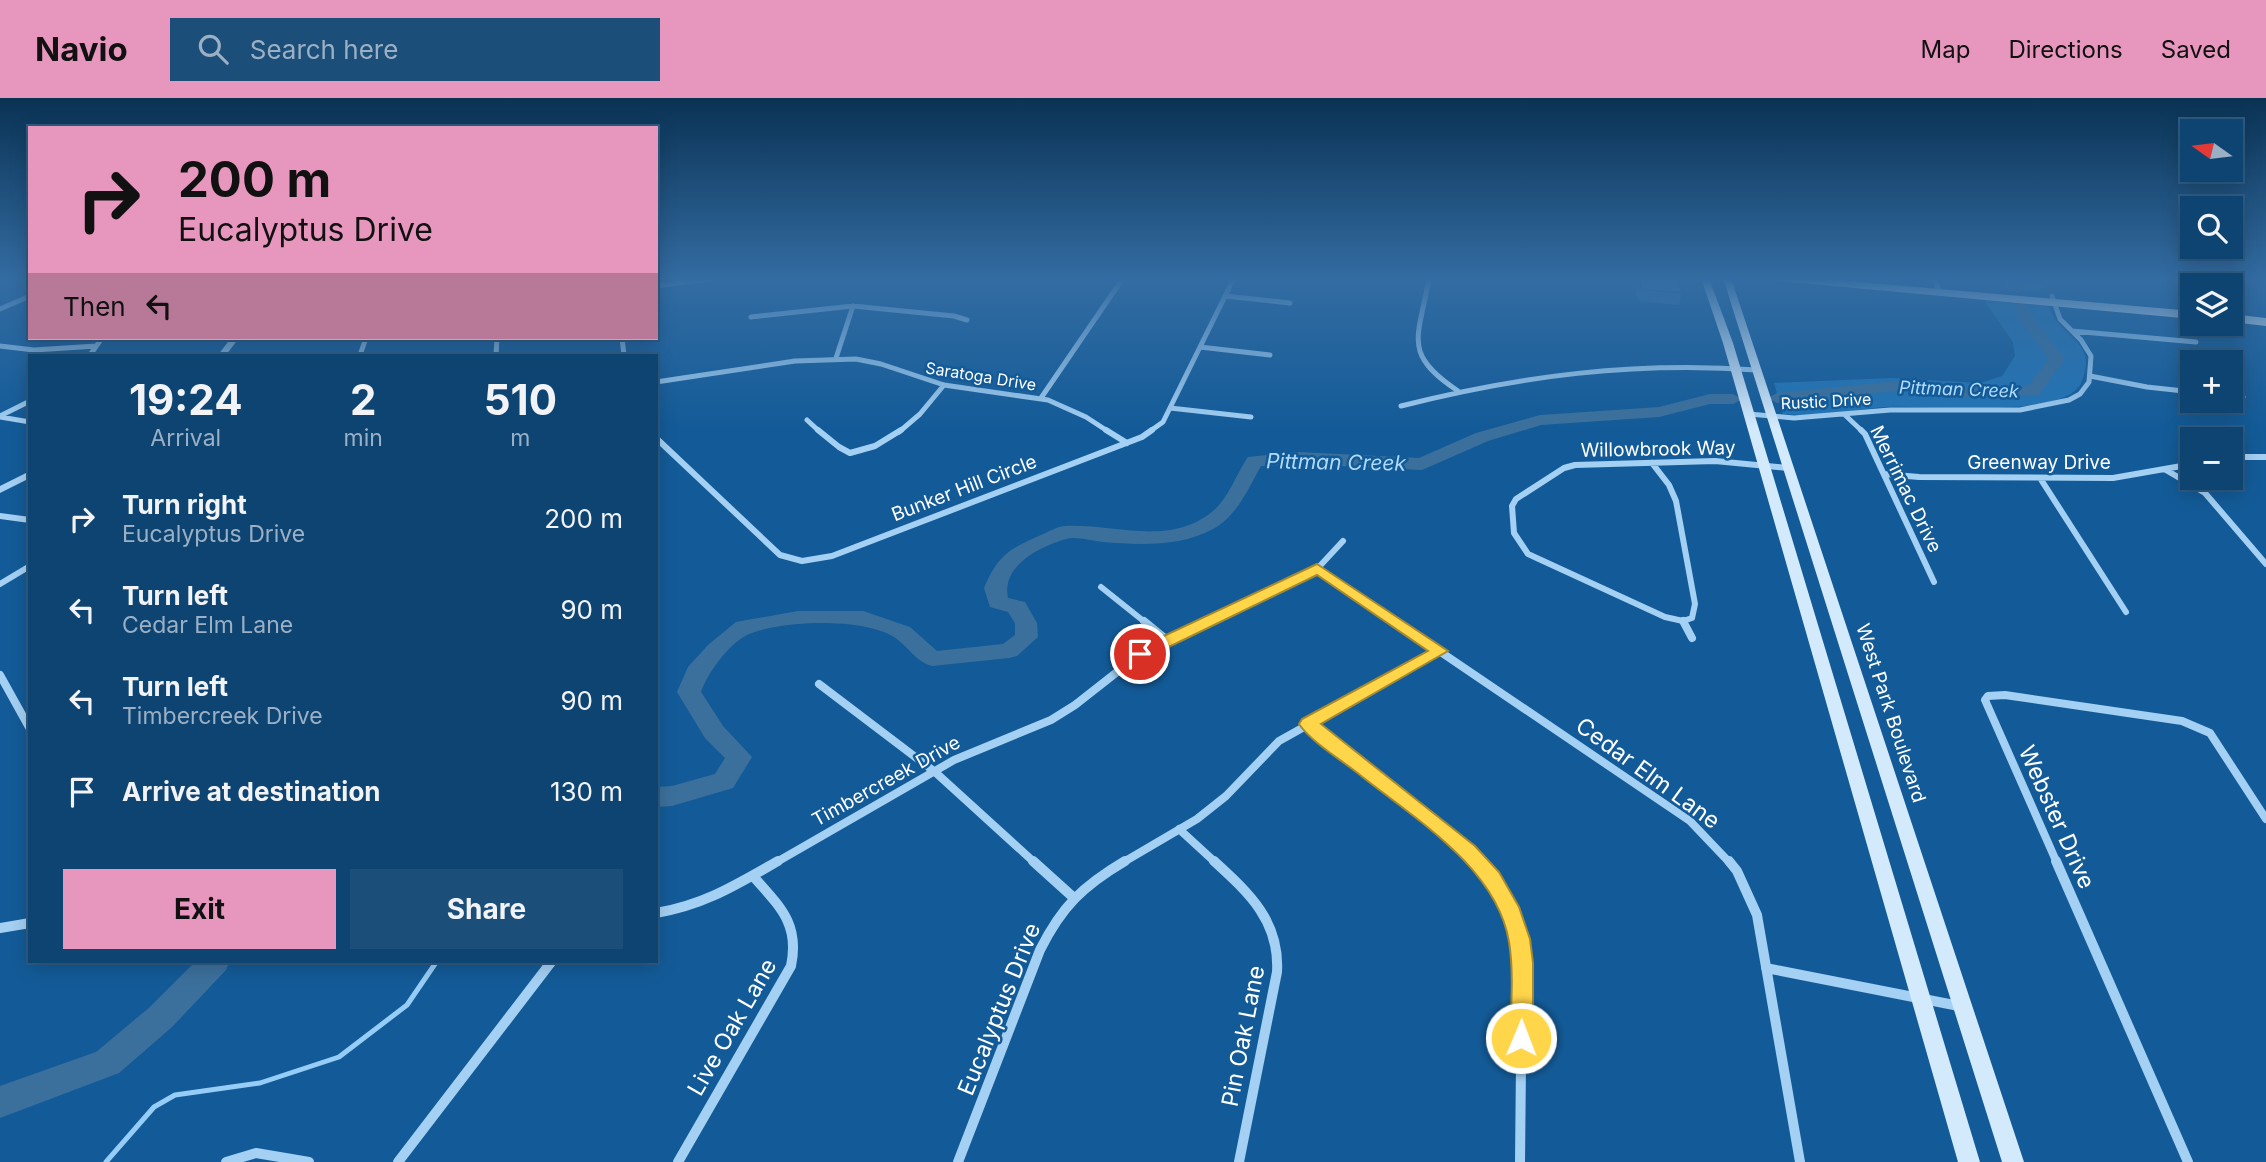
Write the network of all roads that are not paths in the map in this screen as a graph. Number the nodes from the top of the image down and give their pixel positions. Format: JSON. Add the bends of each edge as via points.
{"nodes":[{"id":1,"x":1723,"y":327,"type":"edge"},
{"id":2,"x":846,"y":328,"type":"edge"},
{"id":3,"x":1089,"y":328,"type":"edge"},
{"id":4,"x":1210,"y":328,"type":"edge"},
{"id":5,"x":1420,"y":328,"type":"edge"},
{"id":6,"x":1730,"y":328,"type":"edge"},
{"id":7,"x":2068,"y":328,"type":"edge"},
{"id":8,"x":1743,"y":329,"type":"joint"},
{"id":9,"x":2071,"y":331,"type":"junction"},
{"id":10,"x":100,"y":340,"type":"edge"},
{"id":11,"x":2196,"y":342,"type":"dead end"},
{"id":12,"x":0,"y":346,"type":"edge"},
{"id":13,"x":96,"y":346,"type":"junction"},
{"id":14,"x":1200,"y":348,"type":"junction"},
{"id":15,"x":91,"y":354,"type":"edge"},
{"id":16,"x":1270,"y":355,"type":"dead end"},
{"id":17,"x":836,"y":358,"type":"junction"},
{"id":18,"x":1735,"y":368,"type":"junction"},
{"id":19,"x":1757,"y":370,"type":"junction"},
{"id":20,"x":2091,"y":376,"type":"junction"},
{"id":21,"x":658,"y":382,"type":"edge"},
{"id":22,"x":944,"y":385,"type":"junction"},
{"id":23,"x":1458,"y":391,"type":"junction"},
{"id":24,"x":2180,"y":391,"type":"edge"},
{"id":25,"x":1041,"y":398,"type":"junction"},
{"id":26,"x":28,"y":402,"type":"edge"},
{"id":27,"x":1401,"y":406,"type":"dead end"},
{"id":28,"x":1170,"y":408,"type":"junction"},
{"id":29,"x":1749,"y":414,"type":"junction"},
{"id":30,"x":1844,"y":414,"type":"junction"},
{"id":31,"x":1772,"y":416,"type":"junction"},
{"id":32,"x":0,"y":417,"type":"edge"},
{"id":33,"x":1251,"y":417,"type":"dead end"},
{"id":34,"x":807,"y":420,"type":"dead end"},
{"id":35,"x":28,"y":422,"type":"edge"},
{"id":36,"x":658,"y":440,"type":"edge"},
{"id":37,"x":1127,"y":443,"type":"junction"},
{"id":38,"x":2243,"y":457,"type":"edge"},
{"id":39,"x":2266,"y":457,"type":"edge"},
{"id":40,"x":1652,"y":463,"type":"junction"},
{"id":41,"x":1764,"y":465,"type":"junction"},
{"id":42,"x":2180,"y":466,"type":"edge"},
{"id":43,"x":1788,"y":468,"type":"junction"},
{"id":44,"x":2165,"y":469,"type":"junction"},
{"id":45,"x":1884,"y":474,"type":"junction"},
{"id":46,"x":28,"y":475,"type":"edge"},
{"id":47,"x":2040,"y":478,"type":"junction"},
{"id":48,"x":0,"y":490,"type":"edge"},
{"id":49,"x":0,"y":516,"type":"edge"},
{"id":50,"x":28,"y":520,"type":"edge"},
{"id":51,"x":1343,"y":541,"type":"dead end"},
{"id":52,"x":2266,"y":564,"type":"edge"},
{"id":53,"x":28,"y":567,"type":"edge"},
{"id":54,"x":1317,"y":569,"type":"junction"},
{"id":55,"x":1934,"y":582,"type":"dead end"},
{"id":56,"x":0,"y":584,"type":"edge"},
{"id":57,"x":1101,"y":587,"type":"dead end"},
{"id":58,"x":2126,"y":612,"type":"dead end"},
{"id":59,"x":1684,"y":621,"type":"junction"},
{"id":60,"x":1692,"y":638,"type":"dead end"},
{"id":61,"x":1166,"y":639,"type":"junction"},
{"id":62,"x":1440,"y":651,"type":"junction"},
{"id":63,"x":0,"y":675,"type":"edge"},
{"id":64,"x":819,"y":684,"type":"dead end"},
{"id":65,"x":1308,"y":724,"type":"junction"},
{"id":66,"x":28,"y":725,"type":"edge"},
{"id":67,"x":934,"y":772,"type":"junction"},
{"id":68,"x":2266,"y":819,"type":"edge"},
{"id":69,"x":1179,"y":829,"type":"junction"},
{"id":70,"x":753,"y":876,"type":"junction"},
{"id":71,"x":1074,"y":898,"type":"junction"},
{"id":72,"x":658,"y":913,"type":"edge"},
{"id":73,"x":28,"y":923,"type":"edge"},
{"id":74,"x":0,"y":928,"type":"edge"},
{"id":75,"x":550,"y":963,"type":"edge"},
{"id":76,"x":1766,"y":968,"type":"junction"},
{"id":77,"x":1921,"y":999,"type":"junction"},
{"id":78,"x":1963,"y":1007,"type":"junction"},
{"id":79,"x":226,"y":1162,"type":"edge"},
{"id":80,"x":309,"y":1162,"type":"edge"},
{"id":81,"x":398,"y":1162,"type":"edge"},
{"id":82,"x":678,"y":1162,"type":"edge"},
{"id":83,"x":958,"y":1162,"type":"edge"},
{"id":84,"x":1239,"y":1162,"type":"edge"},
{"id":85,"x":1520,"y":1162,"type":"edge"},
{"id":86,"x":1800,"y":1162,"type":"edge"},
{"id":87,"x":1969,"y":1162,"type":"edge"},
{"id":88,"x":2013,"y":1162,"type":"edge"},
{"id":89,"x":2188,"y":1162,"type":"edge"}],
"edges":[{"from":1,"to":18,"type":"main road"},
{"from":2,"to":17,"type":"street"},
{"from":3,"to":25,"type":"street"},
{"from":4,"to":14,"type":"street","name":"Bunker Hill Circle"},
{"from":5,"to":23,"type":"street","via":[[1416,348],[1424,367]]},
{"from":6,"to":8,"type":"main road"},
{"from":7,"to":9,"type":"street"},
{"from":8,"to":19,"type":"main road","name":"West Park Boulevard"},
{"from":9,"to":11,"type":"street"},
{"from":9,"to":20,"type":"street","via":[[2087,347]]},
{"from":10,"to":13,"type":"street"},
{"from":12,"to":13,"type":"street","via":[[34,350]]},
{"from":13,"to":15,"type":"street"},
{"from":14,"to":16,"type":"street"},
{"from":14,"to":28,"type":"street","name":"Bunker Hill Circle"},
{"from":17,"to":21,"type":"street","name":"Saratoga Drive"},
{"from":17,"to":22,"type":"street","name":"Saratoga Drive","via":[[881,364]]},
{"from":18,"to":19,"type":"street"},
{"from":18,"to":23,"type":"street","via":[[1661,366]]},
{"from":18,"to":29,"type":"main road"},
{"from":19,"to":31,"type":"main road","name":"West Park Boulevard"},
{"from":20,"to":24,"type":"street"},
{"from":20,"to":30,"type":"street","name":"Rustic Drive","via":[[2076,397],[2033,408]]},
{"from":22,"to":25,"type":"street","name":"Saratoga Drive"},
{"from":22,"to":34,"type":"street","via":[[915,420],[860,452],[845,450]]},
{"from":23,"to":27,"type":"street"},
{"from":25,"to":37,"type":"street","name":"Saratoga Drive","via":[[1066,406]]},
{"from":26,"to":32,"type":"street"},
{"from":28,"to":33,"type":"street"},
{"from":28,"to":37,"type":"street","name":"Bunker Hill Circle","via":[[1154,430]]},
{"from":29,"to":31,"type":"street","name":"Rustic Drive"},
{"from":29,"to":41,"type":"main road"},
{"from":30,"to":31,"type":"street","name":"Rustic Drive"},
{"from":30,"to":45,"type":"street","name":"Merrimac Drive","via":[[1863,429]]},
{"from":31,"to":43,"type":"main road","name":"West Park Boulevard"},
{"from":32,"to":35,"type":"street"},
{"from":36,"to":37,"type":"street","name":"Bunker Hill Circle","via":[[780,555],[802,561],[832,556]]},
{"from":38,"to":39,"type":"street"},
{"from":40,"to":41,"type":"street","name":"Willowbrook Way"},
{"from":40,"to":59,"type":"street","via":[[1676,501],[1695,604],[1692,618]]},
{"from":40,"to":59,"type":"street","name":"Willowbrook Way","via":[[1564,468],[1516,499],[1512,506],[1514,533],[1528,554],[1545,563],[1652,612]]},
{"from":41,"to":43,"type":"street","name":"Willowbrook Way"},
{"from":41,"to":77,"type":"main road"},
{"from":42,"to":44,"type":"street","name":"Greenway Drive"},
{"from":43,"to":78,"type":"main road","name":"West Park Boulevard"},
{"from":44,"to":47,"type":"street","name":"Greenway Drive","via":[[2113,478]]},
{"from":44,"to":52,"type":"street","via":[[2205,493]]},
{"from":45,"to":47,"type":"street","name":"Greenway Drive"},
{"from":45,"to":55,"type":"street","name":"Merrimac Drive"},
{"from":46,"to":48,"type":"street"},
{"from":47,"to":58,"type":"street"},
{"from":49,"to":50,"type":"street"},
{"from":51,"to":54,"type":"street","name":"Timbercreek Drive"},
{"from":53,"to":56,"type":"street"},
{"from":54,"to":61,"type":"street","name":"Timbercreek Drive"},
{"from":54,"to":62,"type":"street","name":"Cedar Elm Lane"},
{"from":57,"to":61,"type":"street"},
{"from":59,"to":60,"type":"street"},
{"from":61,"to":67,"type":"street","name":"Timbercreek Drive","via":[[1051,720]]},
{"from":62,"to":65,"type":"street","name":"Eucalyptus Drive"},
{"from":62,"to":76,"type":"street","name":"Cedar Elm Lane","via":[[1690,821],[1716,845],[1752,900]]},
{"from":63,"to":66,"type":"street"},
{"from":64,"to":67,"type":"street"},
{"from":65,"to":69,"type":"street","name":"Eucalyptus Drive","via":[[1279,741],[1226,796]]},
{"from":65,"to":85,"type":"street","via":[[1468,852],[1492,878],[1509,907],[1522,963]]},
{"from":67,"to":70,"type":"street","name":"Timbercreek Drive"},
{"from":67,"to":71,"type":"street"},
{"from":68,"to":89,"type":"street","name":"Webster Drive","via":[[2210,733],[2182,721],[2004,695],[1985,700]]},
{"from":69,"to":71,"type":"street","name":"Eucalyptus Drive","via":[[1093,880]]},
{"from":69,"to":84,"type":"street","name":"Pin Oak Lane","via":[[1257,907],[1272,929],[1278,954]]},
{"from":70,"to":72,"type":"street","name":"Timbercreek Drive","via":[[715,897]]},
{"from":70,"to":82,"type":"street","name":"Live Oak Lane","via":[[791,922],[796,947],[791,966]]},
{"from":71,"to":83,"type":"street","name":"Eucalyptus Drive","via":[[1056,918],[1040,950]]},
{"from":73,"to":74,"type":"street"},
{"from":75,"to":81,"type":"street"},
{"from":76,"to":77,"type":"street"},
{"from":76,"to":86,"type":"street","name":"Cedar Elm Lane"},
{"from":77,"to":78,"type":"street"},
{"from":77,"to":87,"type":"main road"},
{"from":78,"to":88,"type":"main road","name":"West Park Boulevard"},
{"from":79,"to":80,"type":"street","via":[[247,1154],[283,1155]]}]}
